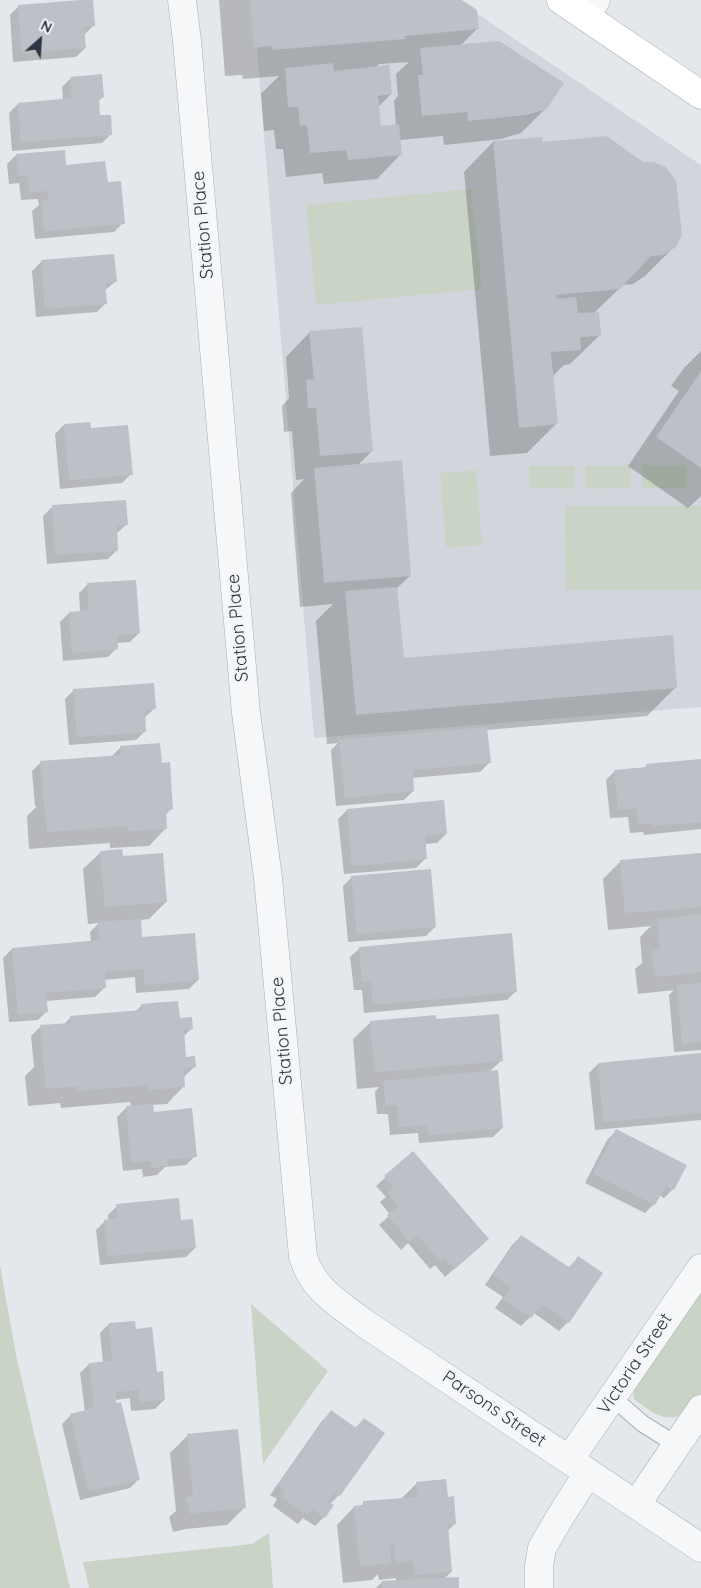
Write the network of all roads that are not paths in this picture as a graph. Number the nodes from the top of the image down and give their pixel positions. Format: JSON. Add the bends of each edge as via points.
{"nodes":[{"id":1,"x":182,"y":0,"type":"edge"},
{"id":2,"x":561,"y":0,"type":"edge"},
{"id":3,"x":591,"y":8,"type":"edge"},
{"id":4,"x":701,"y":95,"type":"edge"},
{"id":5,"x":303,"y":1256,"type":"joint"},
{"id":6,"x":701,"y":1268,"type":"edge"},
{"id":7,"x":612,"y":1397,"type":"junction"},
{"id":8,"x":701,"y":1409,"type":"edge"},
{"id":9,"x":677,"y":1445,"type":"junction"},
{"id":10,"x":579,"y":1467,"type":"junction"},
{"id":11,"x":636,"y":1505,"type":"junction"},
{"id":12,"x":701,"y":1548,"type":"edge"},
{"id":13,"x":539,"y":1588,"type":"edge"}],
"edges":[{"from":1,"to":5,"type":"street","name":"Station Place","via":[[246,713],[268,878]]},
{"from":2,"to":3,"type":"main road"},
{"from":3,"to":4,"type":"main road"},
{"from":5,"to":10,"type":"street","name":"Parsons Street","via":[[307,1270],[326,1294]]},
{"from":6,"to":7,"type":"street","name":"Victoria Street"},
{"from":7,"to":9,"type":"lane","via":[[643,1424]]},
{"from":7,"to":10,"type":"street","name":"Victoria Street"},
{"from":8,"to":9,"type":"street"},
{"from":9,"to":11,"type":"street"},
{"from":10,"to":11,"type":"street","name":"Parsons Street"},
{"from":10,"to":13,"type":"street","name":"Victoria Street","via":[[560,1517],[542,1548]]},
{"from":11,"to":12,"type":"street","name":"Parsons Street"}]}
